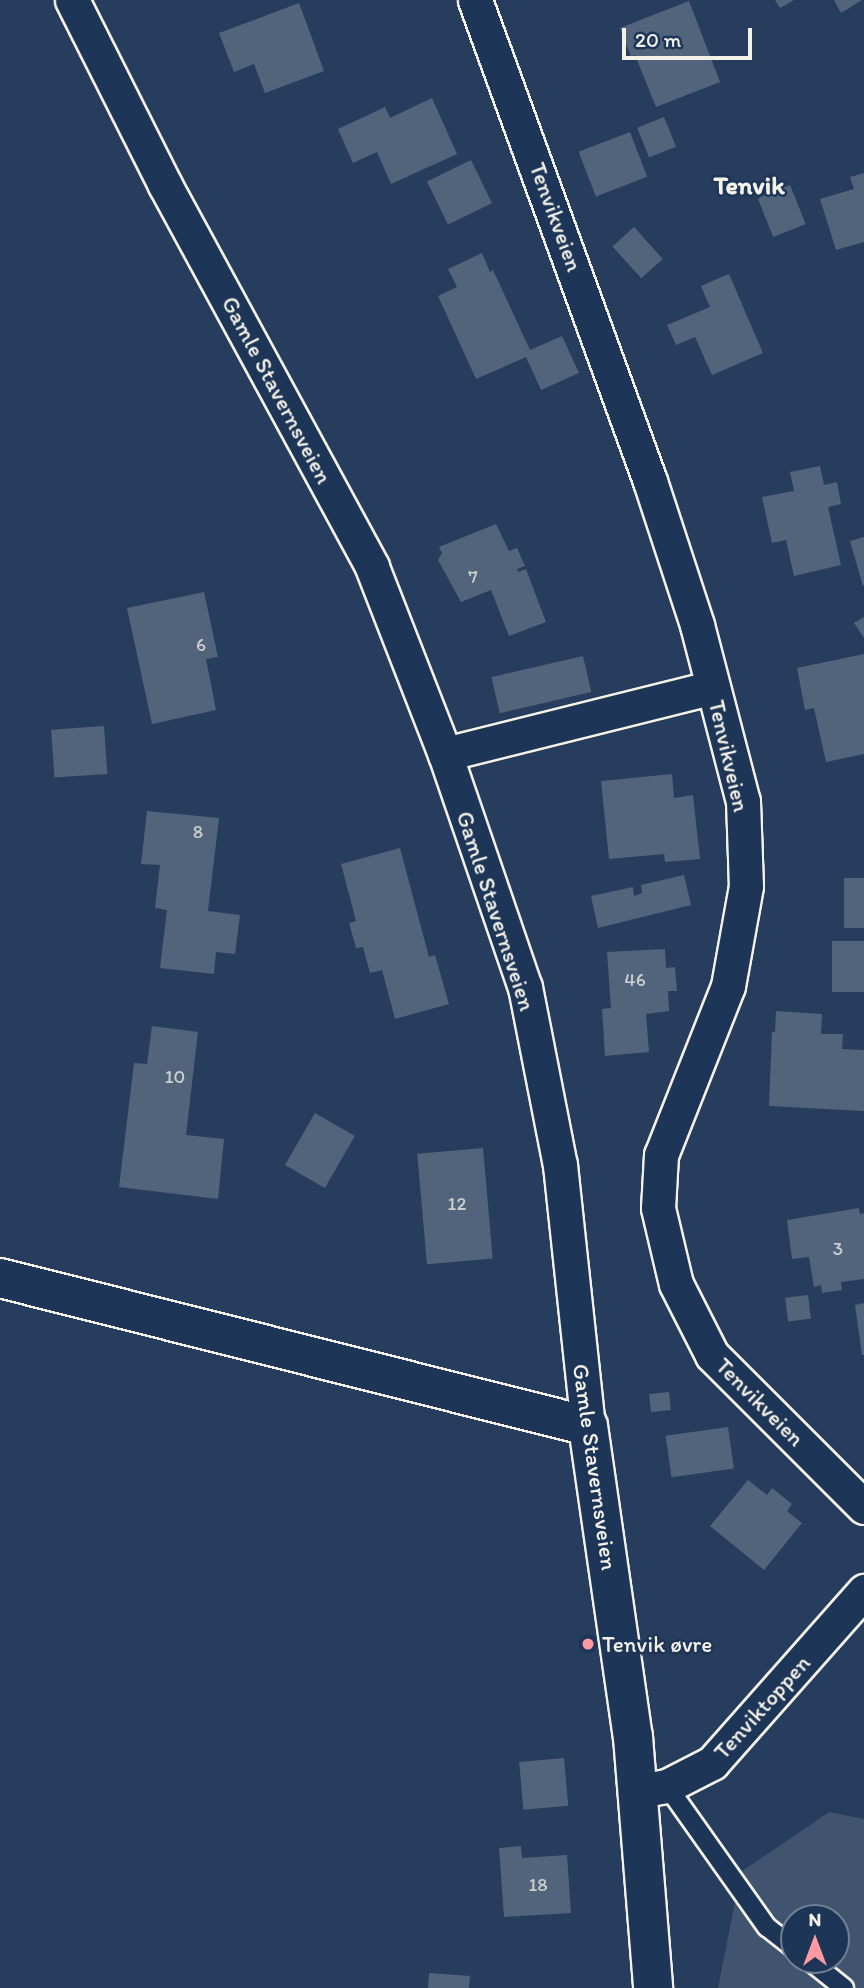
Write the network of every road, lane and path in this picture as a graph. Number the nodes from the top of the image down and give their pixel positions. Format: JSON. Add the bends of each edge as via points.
{"nodes":[{"id":1,"x":72,"y":0,"type":"edge"},
{"id":2,"x":475,"y":0,"type":"edge"},
{"id":3,"x":713,"y":687,"type":"junction"},
{"id":4,"x":446,"y":754,"type":"junction"},
{"id":5,"x":0,"y":1278,"type":"edge"},
{"id":6,"x":588,"y":1426,"type":"junction"},
{"id":7,"x":864,"y":1507,"type":"edge"},
{"id":8,"x":864,"y":1591,"type":"edge"},
{"id":9,"x":653,"y":1789,"type":"junction"},
{"id":10,"x":780,"y":1937,"type":"edge"},
{"id":11,"x":826,"y":1974,"type":"edge"},
{"id":12,"x":653,"y":1988,"type":"edge"},
{"id":13,"x":844,"y":1988,"type":"edge"}],
"edges":[{"from":1,"to":4,"type":"street","name":"Gamle Stavernsveien","via":[[165,186],[372,567]]},
{"from":2,"to":3,"type":"street","name":"Tenvikveien","via":[[650,481],[698,625]]},
{"from":3,"to":4,"type":"street"},
{"from":3,"to":7,"type":"street","name":"Tenvikveien","via":[[743,801],[746,886],[728,986],[662,1156],[658,1208],[676,1284],[712,1355]]},
{"from":4,"to":6,"type":"street","name":"Gamle Stavernsveien","via":[[525,987],[560,1165]]},
{"from":5,"to":6,"type":"street"},
{"from":6,"to":9,"type":"street","name":"Gamle Stavernsveien","via":[[633,1737]]},
{"from":8,"to":9,"type":"street","name":"Tenviktoppen","via":[[712,1763]]},
{"from":9,"to":10,"type":"lane"},
{"from":9,"to":12,"type":"street","name":"Gamle Stavernsveien"},
{"from":11,"to":13,"type":"lane"}]}
